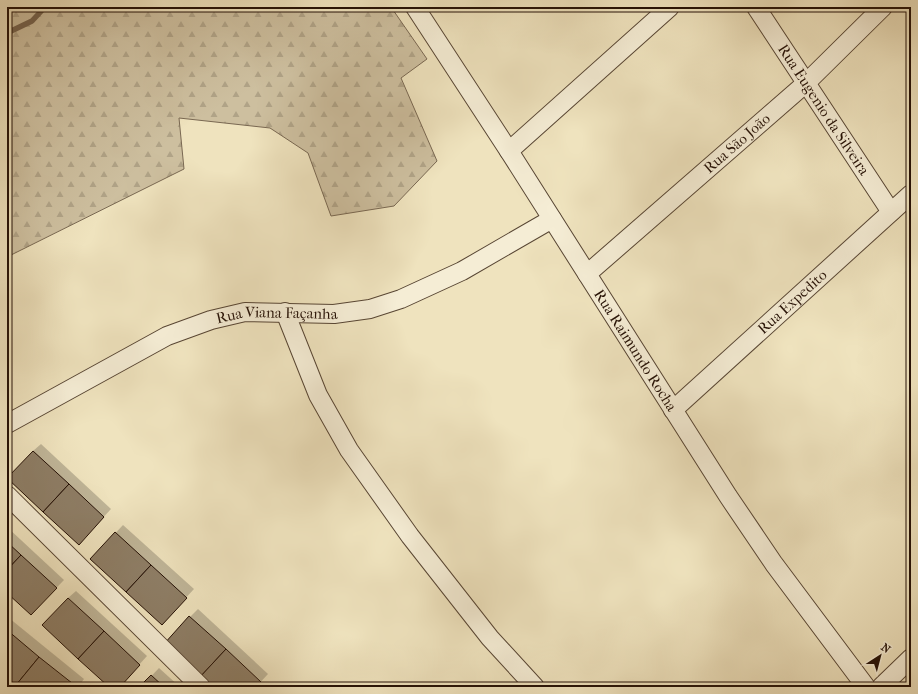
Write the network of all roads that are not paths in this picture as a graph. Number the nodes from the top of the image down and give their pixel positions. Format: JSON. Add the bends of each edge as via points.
{"nodes":[{"id":1,"x":415,"y":7,"type":"edge"},
{"id":2,"x":670,"y":7,"type":"edge"},
{"id":3,"x":756,"y":7,"type":"edge"},
{"id":4,"x":882,"y":7,"type":"edge"},
{"id":5,"x":805,"y":84,"type":"junction"},
{"id":6,"x":509,"y":151,"type":"junction"},
{"id":7,"x":911,"y":194,"type":"edge"},
{"id":8,"x":891,"y":212,"type":"junction"},
{"id":9,"x":552,"y":220,"type":"junction"},
{"id":10,"x":587,"y":274,"type":"junction"},
{"id":11,"x":285,"y":312,"type":"junction"},
{"id":12,"x":673,"y":410,"type":"junction"},
{"id":13,"x":7,"y":424,"type":"edge"},
{"id":14,"x":7,"y":495,"type":"edge"},
{"id":15,"x":911,"y":658,"type":"edge"},
{"id":16,"x":201,"y":687,"type":"edge"},
{"id":17,"x":535,"y":687,"type":"edge"},
{"id":18,"x":866,"y":687,"type":"edge"},
{"id":19,"x":881,"y":687,"type":"edge"}],
"edges":[{"from":1,"to":6,"type":"street","name":"Rua Raimundo Rocha"},
{"from":2,"to":6,"type":"street"},
{"from":3,"to":5,"type":"street","name":"Rua Eugenio da Silveira"},
{"from":4,"to":5,"type":"street","name":"Rua São João"},
{"from":5,"to":8,"type":"street","name":"Rua Eugenio da Silveira"},
{"from":5,"to":10,"type":"street","name":"Rua São João"},
{"from":6,"to":9,"type":"street","name":"Rua Raimundo Rocha"},
{"from":7,"to":8,"type":"street","name":"Rua Expedito"},
{"from":8,"to":12,"type":"street","name":"Rua Expedito"},
{"from":9,"to":10,"type":"street","name":"Rua Raimundo Rocha"},
{"from":9,"to":11,"type":"street","name":"Rua Viana Façanha","via":[[462,271],[401,299],[370,309],[334,314]]},
{"from":10,"to":12,"type":"street","name":"Rua Raimundo Rocha"},
{"from":11,"to":13,"type":"street","name":"Rua Viana Façanha","via":[[245,312],[211,320],[167,336]]},
{"from":11,"to":17,"type":"street","via":[[318,395],[349,450],[410,536],[490,638]]},
{"from":12,"to":18,"type":"street","name":"Rua Raimundo Rocha","via":[[774,564]]},
{"from":14,"to":16,"type":"street"},
{"from":15,"to":19,"type":"street"}]}
